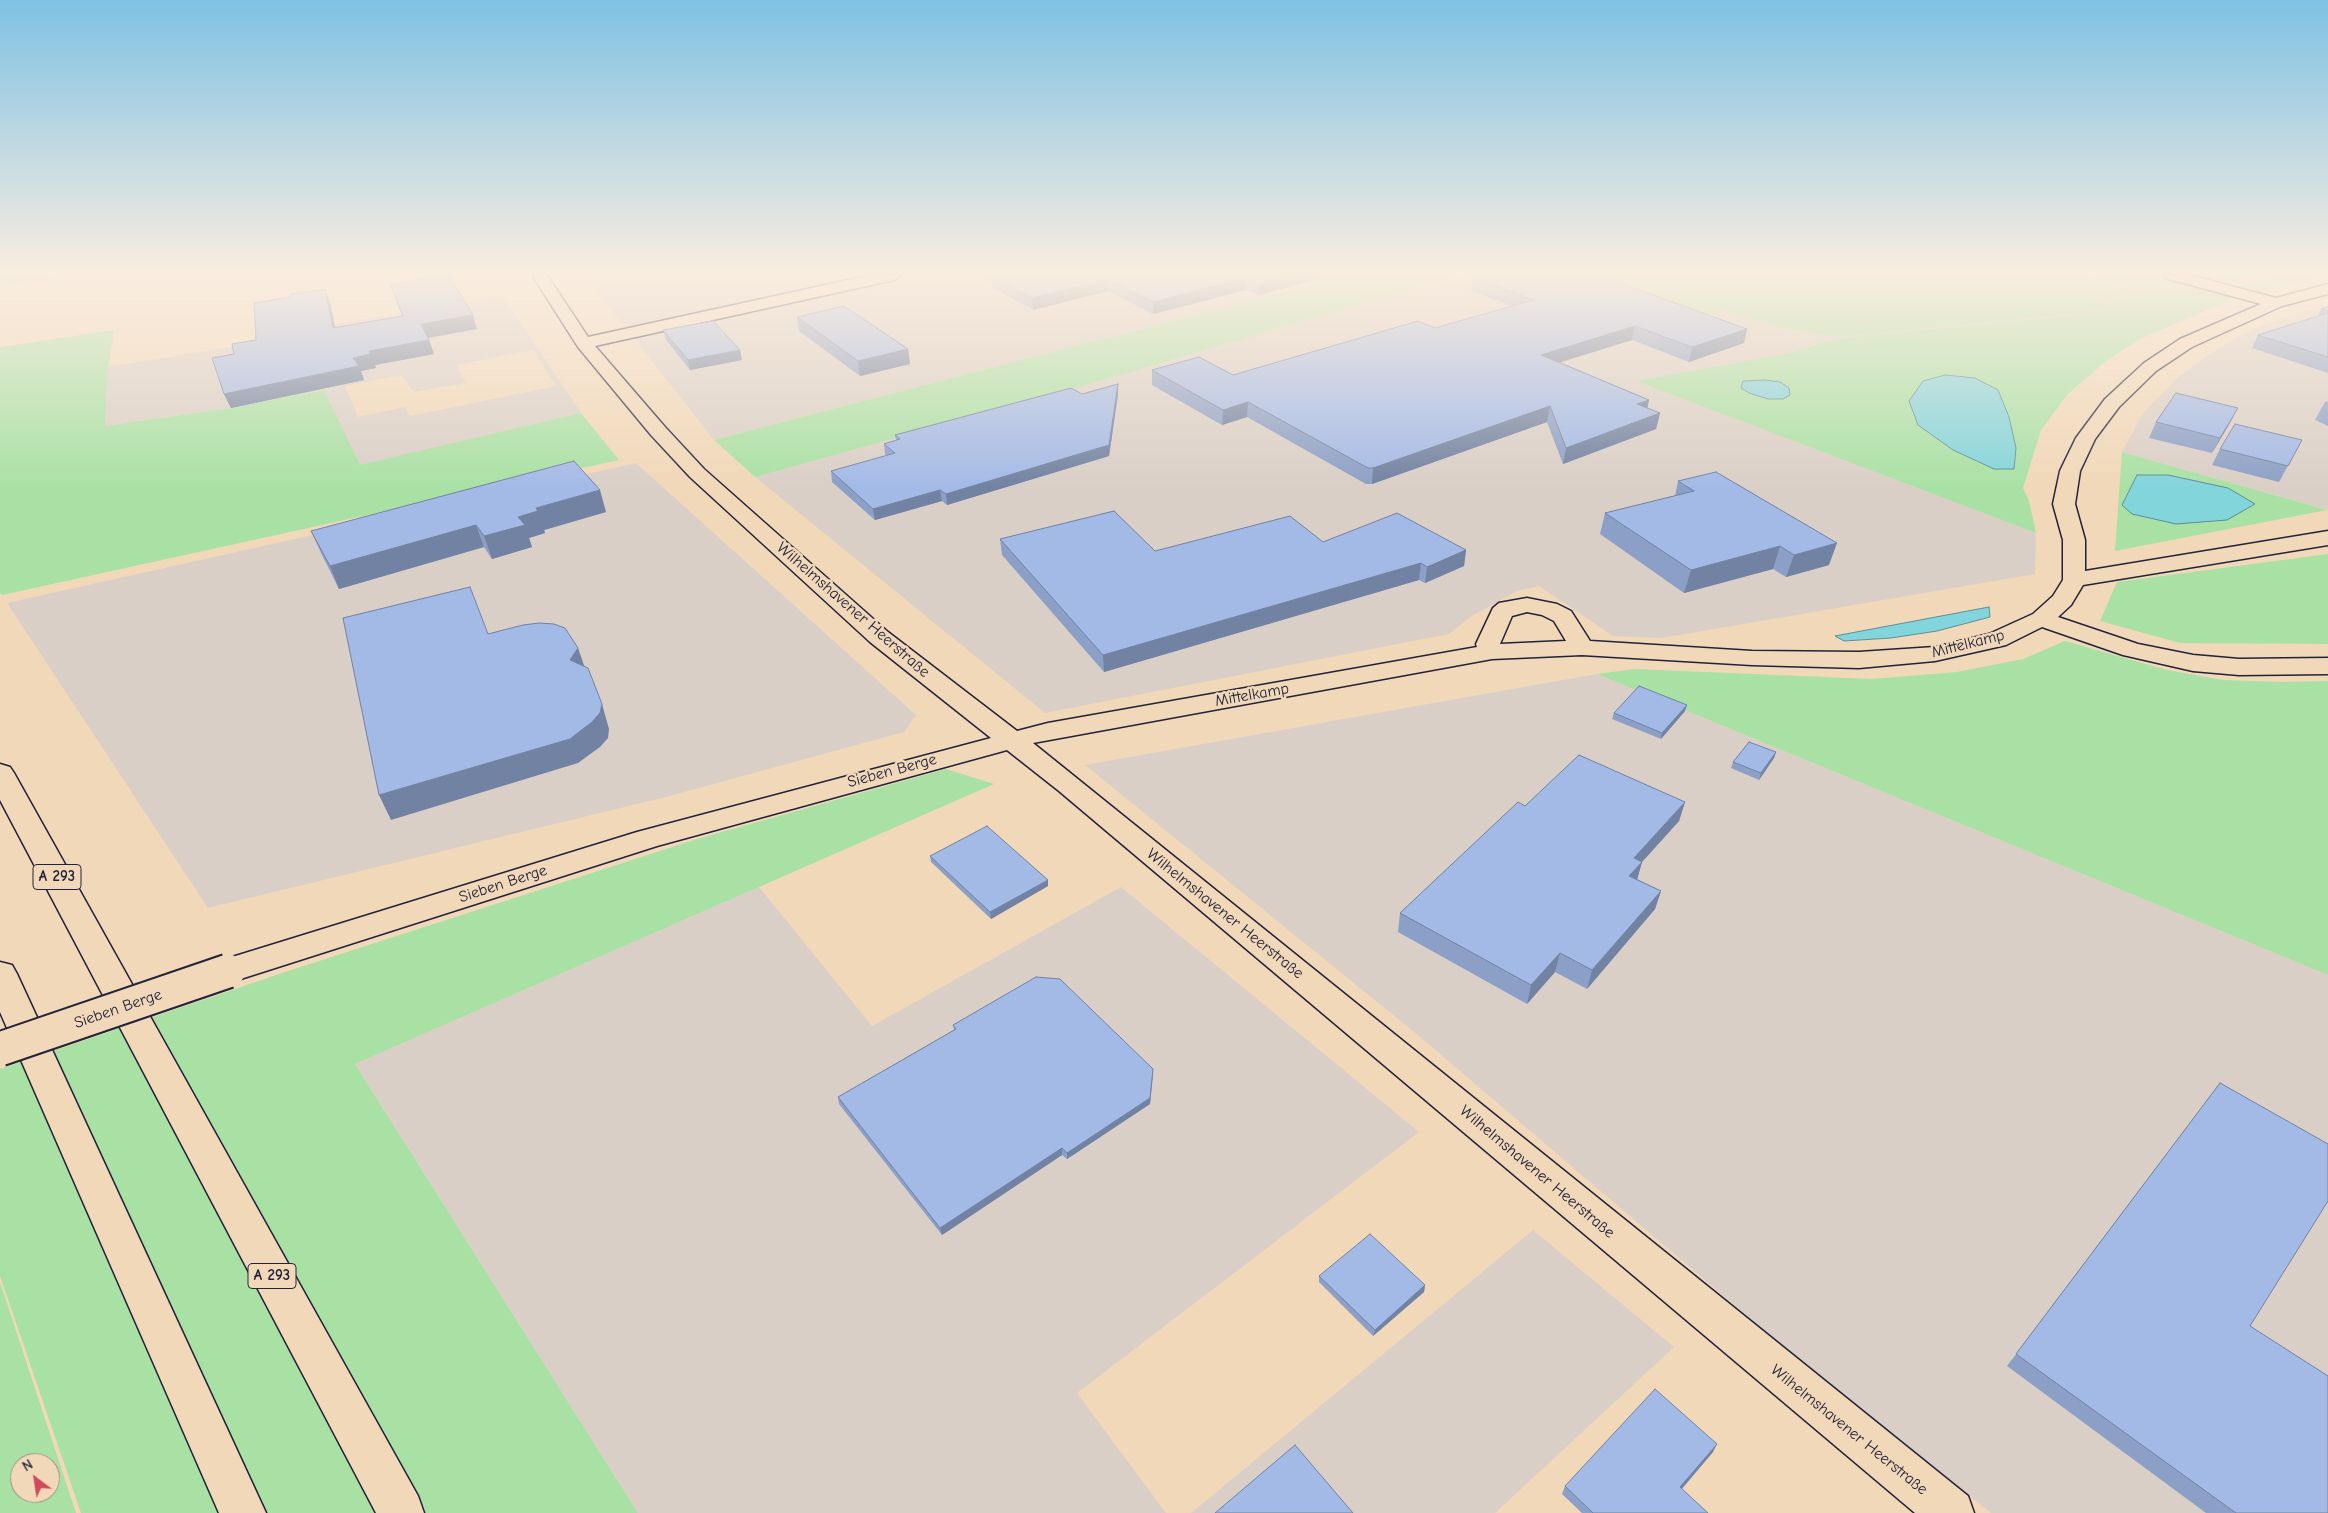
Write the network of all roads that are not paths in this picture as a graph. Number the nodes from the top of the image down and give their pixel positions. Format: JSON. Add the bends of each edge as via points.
{"nodes":[{"id":1,"x":586,"y":346,"type":"edge"},
{"id":2,"x":2182,"y":346,"type":"edge"},
{"id":3,"x":2328,"y":538,"type":"edge"},
{"id":4,"x":2074,"y":580,"type":"junction"},
{"id":5,"x":2041,"y":619,"type":"junction"},
{"id":6,"x":1582,"y":648,"type":"junction"},
{"id":7,"x":1492,"y":652,"type":"junction"},
{"id":8,"x":2328,"y":666,"type":"edge"},
{"id":9,"x":1012,"y":740,"type":"junction"},
{"id":10,"x":0,"y":773,"type":"edge"},
{"id":11,"x":0,"y":974,"type":"edge"},
{"id":12,"x":0,"y":1050,"type":"edge"},
{"id":13,"x":243,"y":1513,"type":"edge"},
{"id":14,"x":401,"y":1513,"type":"edge"},
{"id":15,"x":1951,"y":1513,"type":"edge"}],
"edges":[{"from":1,"to":9,"type":"main road","name":"Wilhelmshavener Heerstraße","via":[[697,473],[879,637]]},
{"from":2,"to":4,"type":"main road","via":[[2150,367],[2112,403],[2086,438],[2070,471],[2064,504],[2074,540]]},
{"from":3,"to":4,"type":"main road"},
{"from":4,"to":5,"type":"main road","name":"Mittelkamp","via":[[2063,600]]},
{"from":5,"to":6,"type":"main road","name":"Mittelkamp","via":[[1998,640],[1935,654],[1859,660],[1752,658]]},
{"from":5,"to":8,"type":"main road","via":[[2132,650],[2192,663],[2238,667]]},
{"from":6,"to":7,"type":"main road","name":"Mittelkamp"},
{"from":6,"to":7,"type":"main road","via":[[1563,616],[1544,607],[1522,605],[1507,608],[1501,613],[1488,644]]},
{"from":7,"to":9,"type":"main road","name":"Mittelkamp","via":[[1048,730]]},
{"from":9,"to":12,"type":"main road","name":"Sieben Berge","bridge":true,"via":[[656,836],[228,971]]},
{"from":9,"to":15,"type":"main road","name":"Wilhelmshavener Heerstraße"},
{"from":10,"to":14,"type":"main road","number":"A 293"},
{"from":11,"to":13,"type":"main road"}]}
